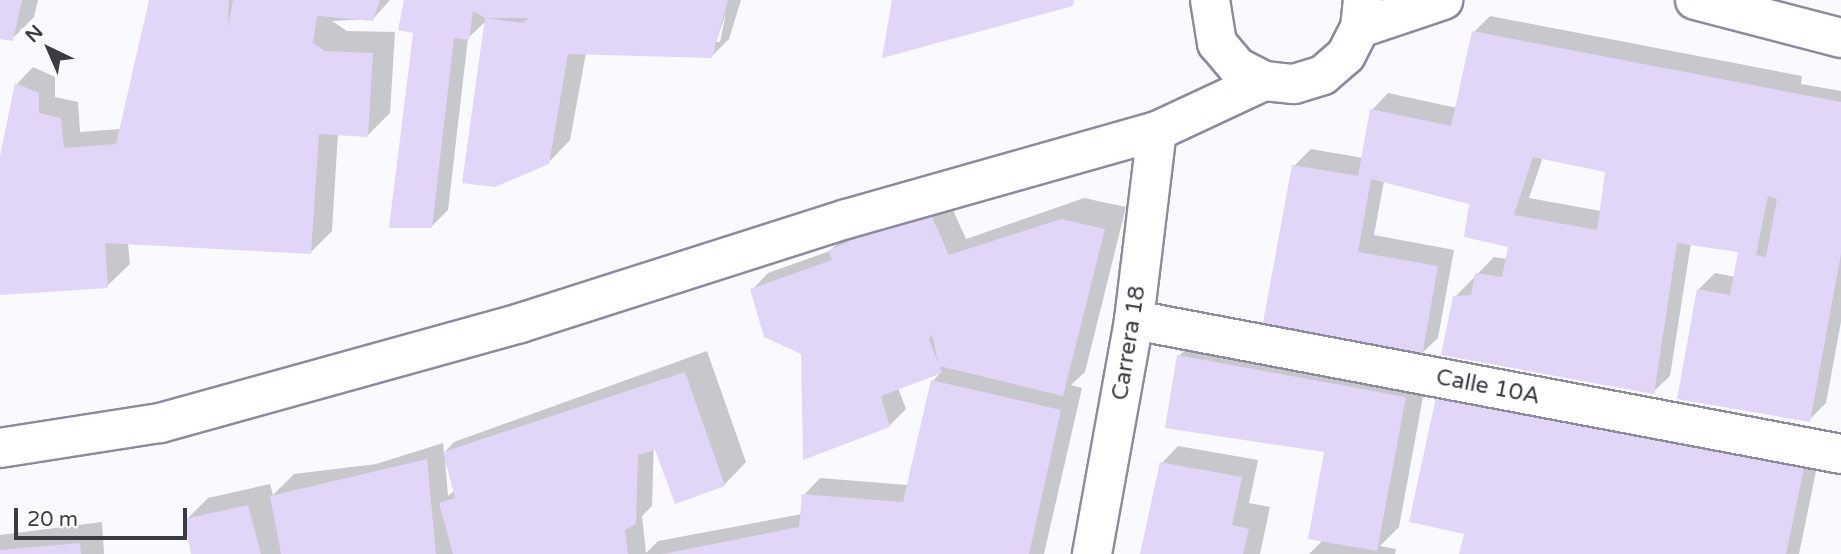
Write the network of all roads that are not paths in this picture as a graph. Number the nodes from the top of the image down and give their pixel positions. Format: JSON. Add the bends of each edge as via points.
{"nodes":[{"id":1,"x":1210,"y":0,"type":"edge"},
{"id":2,"x":1443,"y":0,"type":"edge"},
{"id":3,"x":1695,"y":0,"type":"edge"},
{"id":4,"x":1362,"y":14,"type":"edge"},
{"id":5,"x":1841,"y":38,"type":"edge"},
{"id":6,"x":1264,"y":81,"type":"junction"},
{"id":7,"x":1157,"y":131,"type":"junction"},
{"id":8,"x":1134,"y":320,"type":"junction"},
{"id":9,"x":0,"y":448,"type":"edge"},
{"id":10,"x":1841,"y":454,"type":"edge"},
{"id":11,"x":1092,"y":554,"type":"edge"}],
"edges":[{"from":1,"to":6,"type":"street","via":[[1217,43],[1237,67]]},
{"from":2,"to":4,"type":"street"},
{"from":3,"to":5,"type":"street"},
{"from":4,"to":6,"type":"street","via":[[1346,55],[1323,75],[1294,84]]},
{"from":6,"to":7,"type":"street"},
{"from":7,"to":8,"type":"street","name":"Carrera 18"},
{"from":7,"to":9,"type":"street","via":[[160,423]]},
{"from":8,"to":10,"type":"street","name":"Calle 10A"},
{"from":8,"to":11,"type":"street","name":"Carrera 18"}]}
